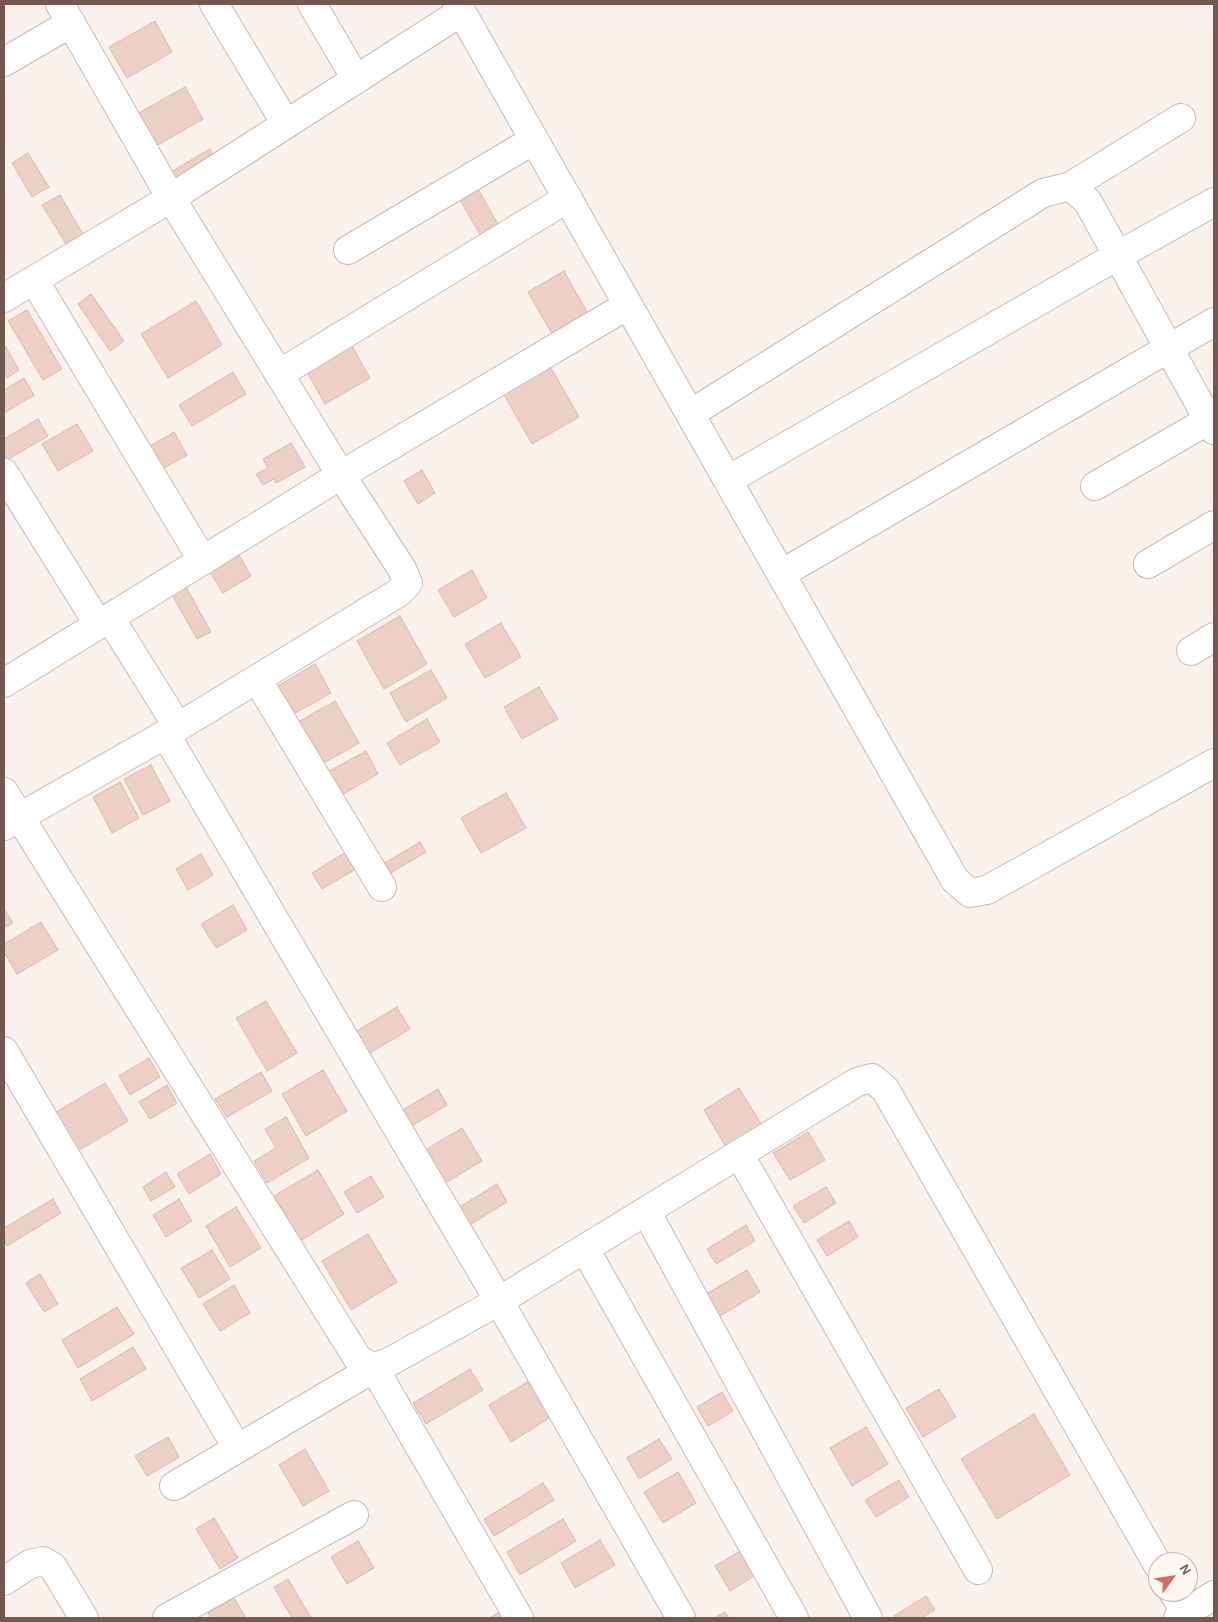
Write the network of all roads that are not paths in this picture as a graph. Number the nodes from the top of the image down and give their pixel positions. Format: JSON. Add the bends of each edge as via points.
{"nodes":[{"id":1,"x":214,"y":4,"type":"edge"},
{"id":2,"x":312,"y":4,"type":"edge"},
{"id":3,"x":459,"y":8,"type":"edge"},
{"id":4,"x":66,"y":13,"type":"edge"},
{"id":5,"x":4,"y":62,"type":"edge"},
{"id":6,"x":356,"y":79,"type":"junction"},
{"id":7,"x":1181,"y":118,"type":"dead end"},
{"id":8,"x":286,"y":124,"type":"junction"},
{"id":9,"x":534,"y":140,"type":"junction"},
{"id":10,"x":1071,"y":186,"type":"junction"},
{"id":11,"x":171,"y":198,"type":"junction"},
{"id":12,"x":568,"y":198,"type":"junction"},
{"id":13,"x":1214,"y":202,"type":"edge"},
{"id":14,"x":348,"y":250,"type":"dead end"},
{"id":15,"x":1118,"y":256,"type":"junction"},
{"id":16,"x":34,"y":280,"type":"junction"},
{"id":17,"x":4,"y":298,"type":"edge"},
{"id":18,"x":628,"y":305,"type":"junction"},
{"id":19,"x":1214,"y":322,"type":"edge"},
{"id":20,"x":1169,"y":349,"type":"junction"},
{"id":21,"x":279,"y":374,"type":"junction"},
{"id":22,"x":690,"y":414,"type":"junction"},
{"id":23,"x":1212,"y":422,"type":"edge"},
{"id":24,"x":4,"y":473,"type":"edge"},
{"id":25,"x":341,"y":475,"type":"junction"},
{"id":26,"x":728,"y":480,"type":"junction"},
{"id":27,"x":1096,"y":486,"type":"dead end"},
{"id":28,"x":1214,"y":525,"type":"edge"},
{"id":29,"x":202,"y":561,"type":"junction"},
{"id":30,"x":1148,"y":564,"type":"dead end"},
{"id":31,"x":781,"y":574,"type":"junction"},
{"id":32,"x":104,"y":621,"type":"junction"},
{"id":33,"x":257,"y":679,"type":"junction"},
{"id":34,"x":4,"y":683,"type":"edge"},
{"id":35,"x":172,"y":731,"type":"junction"},
{"id":36,"x":1214,"y":763,"type":"edge"},
{"id":37,"x":4,"y":792,"type":"edge"},
{"id":38,"x":12,"y":822,"type":"edge"},
{"id":39,"x":382,"y":887,"type":"dead end"},
{"id":40,"x":4,"y":1051,"type":"edge"},
{"id":41,"x":740,"y":1154,"type":"junction"},
{"id":42,"x":646,"y":1211,"type":"junction"},
{"id":43,"x":585,"y":1249,"type":"junction"},
{"id":44,"x":500,"y":1301,"type":"junction"},
{"id":45,"x":374,"y":1368,"type":"junction"},
{"id":46,"x":236,"y":1448,"type":"junction"},
{"id":47,"x":174,"y":1486,"type":"dead end"},
{"id":48,"x":354,"y":1514,"type":"dead end"},
{"id":49,"x":1151,"y":1552,"type":"edge"},
{"id":50,"x":978,"y":1570,"type":"dead end"},
{"id":51,"x":4,"y":1581,"type":"edge"},
{"id":52,"x":1214,"y":1595,"type":"edge"},
{"id":53,"x":1179,"y":1608,"type":"edge"},
{"id":54,"x":84,"y":1618,"type":"edge"},
{"id":55,"x":167,"y":1618,"type":"edge"},
{"id":56,"x":171,"y":1618,"type":"edge"},
{"id":57,"x":180,"y":1618,"type":"edge"},
{"id":58,"x":518,"y":1618,"type":"edge"},
{"id":59,"x":681,"y":1618,"type":"edge"},
{"id":60,"x":794,"y":1618,"type":"edge"},
{"id":61,"x":868,"y":1618,"type":"edge"}],
"edges":[{"from":1,"to":8,"type":"street"},
{"from":2,"to":6,"type":"street"},
{"from":3,"to":6,"type":"street"},
{"from":3,"to":9,"type":"street"},
{"from":4,"to":5,"type":"street"},
{"from":4,"to":11,"type":"street"},
{"from":6,"to":8,"type":"street"},
{"from":7,"to":10,"type":"street"},
{"from":8,"to":11,"type":"street"},
{"from":9,"to":12,"type":"street"},
{"from":9,"to":14,"type":"street"},
{"from":10,"to":15,"type":"street","via":[[1088,202]]},
{"from":10,"to":22,"type":"street","via":[[1043,193]]},
{"from":11,"to":16,"type":"street"},
{"from":11,"to":21,"type":"street"},
{"from":12,"to":18,"type":"street"},
{"from":12,"to":21,"type":"street"},
{"from":13,"to":15,"type":"street"},
{"from":15,"to":20,"type":"street"},
{"from":15,"to":26,"type":"street"},
{"from":16,"to":17,"type":"street"},
{"from":16,"to":29,"type":"street"},
{"from":18,"to":22,"type":"street"},
{"from":18,"to":25,"type":"street"},
{"from":19,"to":20,"type":"street"},
{"from":20,"to":23,"type":"street"},
{"from":20,"to":31,"type":"street"},
{"from":21,"to":25,"type":"street"},
{"from":22,"to":26,"type":"street"},
{"from":23,"to":27,"type":"street"},
{"from":24,"to":32,"type":"street"},
{"from":25,"to":29,"type":"street"},
{"from":25,"to":33,"type":"street","via":[[408,583],[398,593]]},
{"from":26,"to":31,"type":"street"},
{"from":28,"to":30,"type":"street"},
{"from":29,"to":32,"type":"street"},
{"from":31,"to":36,"type":"street","via":[[955,880],[970,893],[987,890]]},
{"from":32,"to":34,"type":"street"},
{"from":32,"to":35,"type":"street"},
{"from":33,"to":35,"type":"street"},
{"from":33,"to":39,"type":"street"},
{"from":35,"to":38,"type":"street"},
{"from":35,"to":44,"type":"street"},
{"from":37,"to":38,"type":"street"},
{"from":38,"to":45,"type":"street","via":[[358,1359]]},
{"from":40,"to":46,"type":"street"},
{"from":41,"to":42,"type":"street"},
{"from":41,"to":49,"type":"street","via":[[857,1082],[872,1078],[885,1089]]},
{"from":41,"to":50,"type":"street"},
{"from":42,"to":43,"type":"street"},
{"from":42,"to":61,"type":"street"},
{"from":43,"to":44,"type":"street"},
{"from":43,"to":60,"type":"street"},
{"from":44,"to":45,"type":"street"},
{"from":44,"to":59,"type":"street"},
{"from":45,"to":46,"type":"street"},
{"from":45,"to":58,"type":"street"},
{"from":46,"to":47,"type":"street"},
{"from":48,"to":55,"type":"street"},
{"from":51,"to":54,"type":"street","via":[[30,1564],[43,1561],[53,1567]]},
{"from":52,"to":53,"type":"street"},
{"from":56,"to":57,"type":"street"}]}
